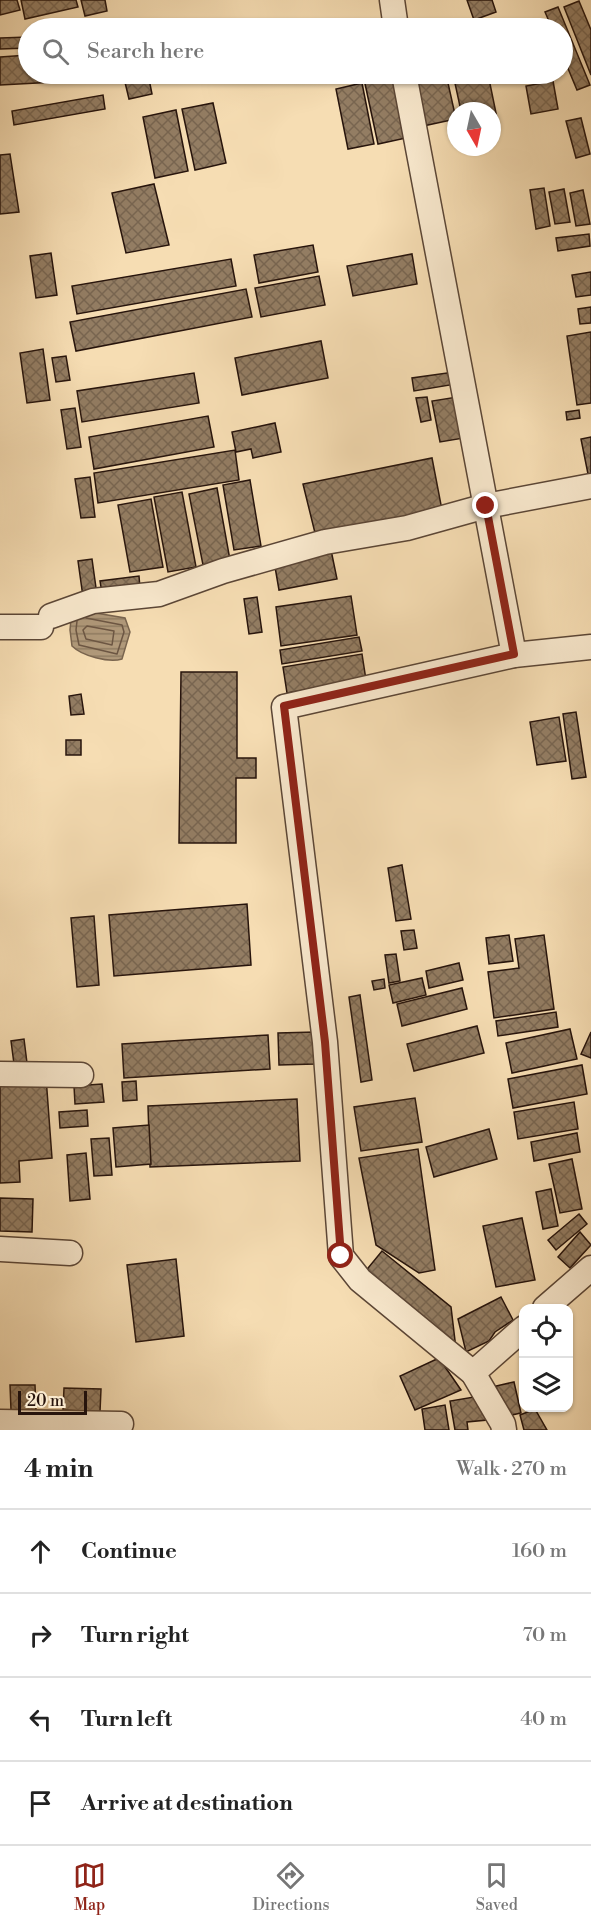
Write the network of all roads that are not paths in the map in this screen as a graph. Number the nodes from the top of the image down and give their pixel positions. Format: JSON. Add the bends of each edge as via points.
{"nodes":[{"id":1,"x":392,"y":0,"type":"edge"},
{"id":2,"x":395,"y":18,"type":"edge"},
{"id":3,"x":406,"y":84,"type":"edge"},
{"id":4,"x":591,"y":486,"type":"edge"},
{"id":5,"x":486,"y":506,"type":"junction"},
{"id":6,"x":0,"y":627,"type":"edge"},
{"id":7,"x":591,"y":646,"type":"edge"},
{"id":8,"x":514,"y":654,"type":"junction"},
{"id":9,"x":0,"y":1074,"type":"edge"},
{"id":10,"x":81,"y":1075,"type":"dead end"},
{"id":11,"x":0,"y":1249,"type":"edge"},
{"id":12,"x":70,"y":1253,"type":"dead end"},
{"id":13,"x":591,"y":1268,"type":"edge"},
{"id":14,"x":550,"y":1304,"type":"edge"},
{"id":15,"x":519,"y":1332,"type":"edge"},
{"id":16,"x":473,"y":1373,"type":"junction"},
{"id":17,"x":0,"y":1422,"type":"edge"},
{"id":18,"x":121,"y":1424,"type":"dead end"},
{"id":19,"x":504,"y":1430,"type":"edge"}],
"edges":[{"from":1,"to":2,"type":"street"},
{"from":3,"to":5,"type":"street"},
{"from":4,"to":5,"type":"street"},
{"from":5,"to":6,"type":"street","via":[[407,528],[325,542],[159,594],[93,601],[46,622]]},
{"from":5,"to":8,"type":"street"},
{"from":7,"to":8,"type":"street"},
{"from":8,"to":16,"type":"street","via":[[284,706],[325,1042],[341,1256],[360,1280]]},
{"from":9,"to":10,"type":"street"},
{"from":11,"to":12,"type":"street"},
{"from":13,"to":14,"type":"street"},
{"from":15,"to":16,"type":"street"},
{"from":16,"to":19,"type":"street"},
{"from":17,"to":18,"type":"street"}]}
